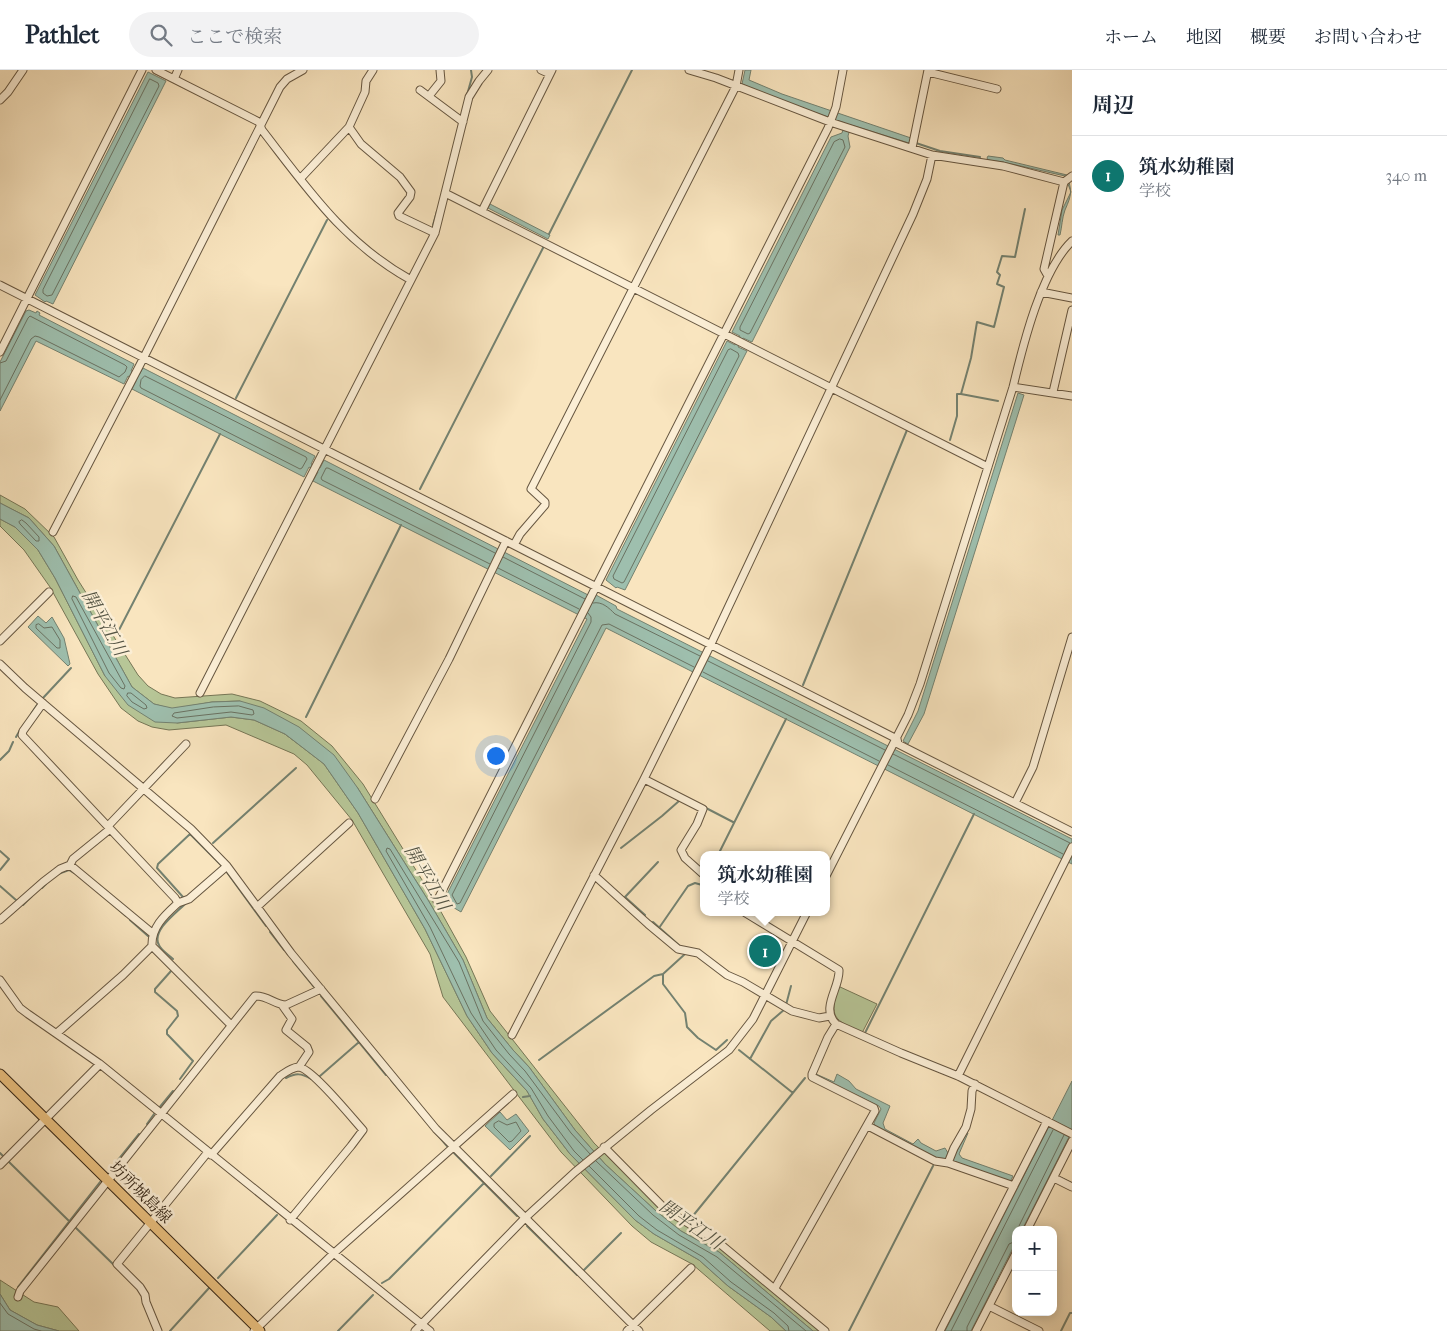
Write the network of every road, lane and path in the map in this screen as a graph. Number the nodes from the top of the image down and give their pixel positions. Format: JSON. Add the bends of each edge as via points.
{"nodes":[{"id":1,"x":23,"y":70,"type":"edge"},
{"id":2,"x":142,"y":70,"type":"edge"},
{"id":3,"x":178,"y":70,"type":"edge"},
{"id":4,"x":303,"y":70,"type":"edge"},
{"id":5,"x":440,"y":70,"type":"edge"},
{"id":6,"x":488,"y":70,"type":"edge"},
{"id":7,"x":541,"y":70,"type":"edge"},
{"id":8,"x":690,"y":70,"type":"edge"},
{"id":9,"x":739,"y":70,"type":"edge"},
{"id":10,"x":843,"y":70,"type":"edge"},
{"id":11,"x":158,"y":71,"type":"edge"},
{"id":12,"x":371,"y":71,"type":"edge"},
{"id":13,"x":928,"y":71,"type":"edge"},
{"id":14,"x":551,"y":72,"type":"edge"},
{"id":15,"x":174,"y":79,"type":"junction"},
{"id":16,"x":736,"y":86,"type":"junction"},
{"id":17,"x":997,"y":89,"type":"dead end"},
{"id":18,"x":420,"y":90,"type":"dead end"},
{"id":19,"x":429,"y":96,"type":"junction"},
{"id":20,"x":0,"y":100,"type":"edge"},
{"id":21,"x":831,"y":121,"type":"junction"},
{"id":22,"x":464,"y":122,"type":"junction"},
{"id":23,"x":260,"y":124,"type":"junction"},
{"id":24,"x":349,"y":127,"type":"junction"},
{"id":25,"x":912,"y":148,"type":"junction"},
{"id":26,"x":932,"y":155,"type":"junction"},
{"id":27,"x":300,"y":179,"type":"junction"},
{"id":28,"x":1068,"y":180,"type":"edge"},
{"id":29,"x":445,"y":193,"type":"junction"},
{"id":30,"x":482,"y":211,"type":"junction"},
{"id":31,"x":435,"y":233,"type":"junction"},
{"id":32,"x":1072,"y":241,"type":"edge"},
{"id":33,"x":1048,"y":276,"type":"junction"},
{"id":34,"x":410,"y":280,"type":"junction"},
{"id":35,"x":0,"y":285,"type":"edge"},
{"id":36,"x":634,"y":288,"type":"junction"},
{"id":37,"x":1041,"y":292,"type":"junction"},
{"id":38,"x":27,"y":298,"type":"junction"},
{"id":39,"x":1072,"y":298,"type":"edge"},
{"id":40,"x":1072,"y":310,"type":"edge"},
{"id":41,"x":725,"y":334,"type":"junction"},
{"id":42,"x":0,"y":352,"type":"edge"},
{"id":43,"x":144,"y":358,"type":"junction"},
{"id":44,"x":1013,"y":387,"type":"junction"},
{"id":45,"x":831,"y":388,"type":"junction"},
{"id":46,"x":1053,"y":392,"type":"junction"},
{"id":47,"x":1072,"y":396,"type":"edge"},
{"id":48,"x":324,"y":448,"type":"junction"},
{"id":49,"x":988,"y":467,"type":"junction"},
{"id":50,"x":53,"y":532,"type":"dead end"},
{"id":51,"x":506,"y":541,"type":"junction"},
{"id":52,"x":514,"y":545,"type":"junction"},
{"id":53,"x":596,"y":586,"type":"junction"},
{"id":54,"x":49,"y":592,"type":"dead end"},
{"id":55,"x":1072,"y":637,"type":"edge"},
{"id":56,"x":0,"y":641,"type":"edge"},
{"id":57,"x":710,"y":644,"type":"junction"},
{"id":58,"x":0,"y":664,"type":"edge"},
{"id":59,"x":200,"y":693,"type":"dead end"},
{"id":60,"x":42,"y":703,"type":"junction"},
{"id":61,"x":897,"y":738,"type":"junction"},
{"id":62,"x":186,"y":744,"type":"dead end"},
{"id":63,"x":644,"y":779,"type":"junction"},
{"id":64,"x":143,"y":788,"type":"junction"},
{"id":65,"x":375,"y":799,"type":"dead end"},
{"id":66,"x":1015,"y":803,"type":"junction"},
{"id":67,"x":349,"y":823,"type":"dead end"},
{"id":68,"x":109,"y":828,"type":"junction"},
{"id":69,"x":1072,"y":832,"type":"edge"},
{"id":70,"x":1072,"y":847,"type":"edge"},
{"id":71,"x":70,"y":865,"type":"junction"},
{"id":72,"x":227,"y":866,"type":"junction"},
{"id":73,"x":830,"y":868,"type":"edge"},
{"id":74,"x":700,"y":871,"type":"edge"},
{"id":75,"x":594,"y":875,"type":"junction"},
{"id":76,"x":437,"y":901,"type":"dead end"},
{"id":77,"x":178,"y":904,"type":"junction"},
{"id":78,"x":257,"y":907,"type":"junction"},
{"id":79,"x":750,"y":916,"type":"edge"},
{"id":80,"x":805,"y":916,"type":"edge"},
{"id":81,"x":0,"y":920,"type":"edge"},
{"id":82,"x":152,"y":933,"type":"junction"},
{"id":83,"x":792,"y":942,"type":"junction"},
{"id":84,"x":152,"y":946,"type":"junction"},
{"id":85,"x":0,"y":980,"type":"edge"},
{"id":86,"x":321,"y":989,"type":"junction"},
{"id":87,"x":765,"y":994,"type":"junction"},
{"id":88,"x":282,"y":1005,"type":"junction"},
{"id":89,"x":830,"y":1016,"type":"junction"},
{"id":90,"x":836,"y":1024,"type":"junction"},
{"id":91,"x":231,"y":1025,"type":"junction"},
{"id":92,"x":57,"y":1034,"type":"junction"},
{"id":93,"x":512,"y":1035,"type":"dead end"},
{"id":94,"x":100,"y":1064,"type":"junction"},
{"id":95,"x":299,"y":1067,"type":"junction"},
{"id":96,"x":0,"y":1074,"type":"edge"},
{"id":97,"x":958,"y":1076,"type":"junction"},
{"id":98,"x":975,"y":1084,"type":"junction"},
{"id":99,"x":513,"y":1094,"type":"dead end"},
{"id":100,"x":160,"y":1114,"type":"junction"},
{"id":101,"x":46,"y":1119,"type":"junction"},
{"id":102,"x":1047,"y":1121,"type":"junction"},
{"id":103,"x":868,"y":1126,"type":"junction"},
{"id":104,"x":1072,"y":1134,"type":"edge"},
{"id":105,"x":1072,"y":1141,"type":"edge"},
{"id":106,"x":453,"y":1147,"type":"junction"},
{"id":107,"x":603,"y":1148,"type":"junction"},
{"id":108,"x":209,"y":1154,"type":"junction"},
{"id":109,"x":949,"y":1162,"type":"junction"},
{"id":110,"x":0,"y":1165,"type":"edge"},
{"id":111,"x":1054,"y":1178,"type":"junction"},
{"id":112,"x":108,"y":1180,"type":"junction"},
{"id":113,"x":1014,"y":1186,"type":"junction"},
{"id":114,"x":1072,"y":1186,"type":"edge"},
{"id":115,"x":525,"y":1218,"type":"junction"},
{"id":116,"x":290,"y":1220,"type":"junction"},
{"id":117,"x":150,"y":1222,"type":"junction"},
{"id":118,"x":1029,"y":1226,"type":"edge"},
{"id":119,"x":334,"y":1254,"type":"junction"},
{"id":120,"x":1012,"y":1260,"type":"edge"},
{"id":121,"x":691,"y":1268,"type":"dead end"},
{"id":122,"x":775,"y":1288,"type":"junction"},
{"id":123,"x":18,"y":1296,"type":"dead end"},
{"id":124,"x":989,"y":1306,"type":"junction"},
{"id":125,"x":421,"y":1324,"type":"junction"},
{"id":126,"x":633,"y":1325,"type":"junction"},
{"id":127,"x":257,"y":1330,"type":"edge"},
{"id":128,"x":158,"y":1331,"type":"edge"},
{"id":129,"x":414,"y":1331,"type":"edge"},
{"id":130,"x":430,"y":1331,"type":"edge"},
{"id":131,"x":627,"y":1331,"type":"edge"},
{"id":132,"x":639,"y":1331,"type":"edge"},
{"id":133,"x":825,"y":1331,"type":"edge"},
{"id":134,"x":940,"y":1331,"type":"edge"},
{"id":135,"x":976,"y":1331,"type":"edge"},
{"id":136,"x":1039,"y":1331,"type":"edge"}],
"edges":[{"from":1,"to":20,"type":"street"},
{"from":2,"to":38,"type":"street"},
{"from":3,"to":15,"type":"street"},
{"from":4,"to":23,"type":"street","via":[[283,82]]},
{"from":5,"to":19,"type":"street","via":[[441,81]]},
{"from":6,"to":22,"type":"street","via":[[470,97]]},
{"from":7,"to":14,"type":"street"},
{"from":8,"to":16,"type":"street"},
{"from":9,"to":16,"type":"street"},
{"from":10,"to":21,"type":"street"},
{"from":11,"to":15,"type":"street"},
{"from":12,"to":24,"type":"street"},
{"from":13,"to":17,"type":"street"},
{"from":13,"to":25,"type":"street"},
{"from":14,"to":30,"type":"street"},
{"from":15,"to":23,"type":"street"},
{"from":16,"to":21,"type":"street"},
{"from":16,"to":36,"type":"street"},
{"from":18,"to":19,"type":"street"},
{"from":19,"to":22,"type":"street"},
{"from":21,"to":25,"type":"street"},
{"from":21,"to":41,"type":"street"},
{"from":22,"to":29,"type":"street"},
{"from":23,"to":27,"type":"street"},
{"from":23,"to":43,"type":"street"},
{"from":24,"to":27,"type":"street"},
{"from":24,"to":31,"type":"street","via":[[361,144],[400,177],[411,192],[399,216]]},
{"from":25,"to":26,"type":"street"},
{"from":26,"to":28,"type":"street"},
{"from":26,"to":45,"type":"street","via":[[913,214]]},
{"from":27,"to":34,"type":"street","via":[[350,236],[392,270]]},
{"from":28,"to":33,"type":"street","via":[[1044,269]]},
{"from":29,"to":30,"type":"street"},
{"from":29,"to":31,"type":"street"},
{"from":30,"to":36,"type":"street"},
{"from":31,"to":34,"type":"street"},
{"from":32,"to":33,"type":"street"},
{"from":33,"to":37,"type":"street"},
{"from":34,"to":48,"type":"street"},
{"from":35,"to":38,"type":"street"},
{"from":36,"to":41,"type":"street"},
{"from":36,"to":52,"type":"street","via":[[531,489],[546,502],[545,505]]},
{"from":37,"to":39,"type":"street"},
{"from":37,"to":44,"type":"street","via":[[1021,351]]},
{"from":38,"to":42,"type":"street"},
{"from":38,"to":43,"type":"street"},
{"from":40,"to":46,"type":"street"},
{"from":41,"to":45,"type":"street"},
{"from":41,"to":53,"type":"street"},
{"from":43,"to":48,"type":"street"},
{"from":43,"to":50,"type":"street"},
{"from":44,"to":46,"type":"street"},
{"from":44,"to":49,"type":"street"},
{"from":45,"to":49,"type":"street"},
{"from":45,"to":57,"type":"street"},
{"from":46,"to":47,"type":"street"},
{"from":48,"to":51,"type":"street"},
{"from":48,"to":59,"type":"street"},
{"from":49,"to":61,"type":"street","via":[[920,684]]},
{"from":51,"to":52,"type":"street"},
{"from":51,"to":65,"type":"street","via":[[449,659]]},
{"from":52,"to":53,"type":"street"},
{"from":53,"to":57,"type":"street"},
{"from":53,"to":76,"type":"street"},
{"from":54,"to":56,"type":"street"},
{"from":55,"to":66,"type":"street","via":[[1034,767]]},
{"from":57,"to":61,"type":"street"},
{"from":57,"to":63,"type":"street"},
{"from":58,"to":60,"type":"street"},
{"from":60,"to":64,"type":"street"},
{"from":60,"to":68,"type":"street","via":[[22,735]]},
{"from":61,"to":66,"type":"street","via":[[898,744]]},
{"from":61,"to":73,"type":"street"},
{"from":62,"to":64,"type":"street"},
{"from":63,"to":74,"type":"street","via":[[703,809],[681,850]]},
{"from":63,"to":75,"type":"street"},
{"from":64,"to":68,"type":"street"},
{"from":64,"to":72,"type":"street","via":[[191,829]]},
{"from":66,"to":69,"type":"street"},
{"from":67,"to":78,"type":"street"},
{"from":68,"to":71,"type":"street"},
{"from":68,"to":77,"type":"street"},
{"from":70,"to":97,"type":"street"},
{"from":71,"to":81,"type":"street","via":[[49,877]]},
{"from":71,"to":82,"type":"street"},
{"from":72,"to":77,"type":"street","via":[[189,899]]},
{"from":72,"to":78,"type":"street"},
{"from":75,"to":87,"type":"street","via":[[676,947],[698,953],[727,975]]},
{"from":75,"to":93,"type":"street"},
{"from":77,"to":82,"type":"street"},
{"from":78,"to":86,"type":"street"},
{"from":79,"to":83,"type":"street"},
{"from":80,"to":83,"type":"street"},
{"from":82,"to":84,"type":"street"},
{"from":83,"to":87,"type":"street"},
{"from":83,"to":89,"type":"street","via":[[839,970],[829,1006]]},
{"from":84,"to":91,"type":"street"},
{"from":84,"to":92,"type":"street"},
{"from":85,"to":92,"type":"street","via":[[20,1008]]},
{"from":86,"to":88,"type":"street"},
{"from":86,"to":106,"type":"street"},
{"from":87,"to":89,"type":"street","via":[[792,1011],[819,1018]]},
{"from":87,"to":107,"type":"street","via":[[753,1019],[729,1050]]},
{"from":88,"to":91,"type":"street","via":[[255,996]]},
{"from":88,"to":95,"type":"street","via":[[292,1019],[286,1030],[307,1047],[308,1052]]},
{"from":89,"to":90,"type":"street"},
{"from":90,"to":97,"type":"street"},
{"from":90,"to":103,"type":"street","via":[[811,1076],[875,1109]]},
{"from":91,"to":100,"type":"street"},
{"from":92,"to":94,"type":"street"},
{"from":94,"to":100,"type":"street"},
{"from":94,"to":101,"type":"street"},
{"from":95,"to":108,"type":"street","via":[[272,1083]]},
{"from":95,"to":116,"type":"street","via":[[316,1078],[363,1130]]},
{"from":96,"to":101,"type":"main road","name":"坊所城島線"},
{"from":97,"to":98,"type":"street"},
{"from":98,"to":102,"type":"street"},
{"from":98,"to":109,"type":"street","via":[[966,1127]]},
{"from":99,"to":106,"type":"street"},
{"from":100,"to":108,"type":"street"},
{"from":100,"to":112,"type":"street"},
{"from":101,"to":110,"type":"street"},
{"from":101,"to":112,"type":"main road","name":"坊所城島線"},
{"from":102,"to":104,"type":"street"},
{"from":102,"to":113,"type":"street"},
{"from":103,"to":109,"type":"street","via":[[936,1161]]},
{"from":103,"to":122,"type":"street"},
{"from":105,"to":111,"type":"street"},
{"from":106,"to":115,"type":"street"},
{"from":106,"to":119,"type":"street"},
{"from":107,"to":115,"type":"street"},
{"from":107,"to":122,"type":"street","via":[[666,1210],[713,1238]]},
{"from":108,"to":116,"type":"street"},
{"from":108,"to":117,"type":"street"},
{"from":109,"to":113,"type":"street"},
{"from":111,"to":114,"type":"street"},
{"from":111,"to":118,"type":"street"},
{"from":112,"to":117,"type":"main road","name":"坊所城島線"},
{"from":112,"to":123,"type":"street"},
{"from":113,"to":134,"type":"street"},
{"from":115,"to":125,"type":"street"},
{"from":115,"to":126,"type":"street"},
{"from":116,"to":119,"type":"street"},
{"from":117,"to":127,"type":"main road","name":"坊所城島線"},
{"from":117,"to":128,"type":"street","via":[[117,1264],[146,1295]]},
{"from":119,"to":125,"type":"street"},
{"from":119,"to":127,"type":"street"},
{"from":120,"to":124,"type":"street"},
{"from":121,"to":126,"type":"street"},
{"from":122,"to":133,"type":"street"},
{"from":124,"to":135,"type":"street"},
{"from":124,"to":136,"type":"street"},
{"from":125,"to":129,"type":"street"},
{"from":125,"to":130,"type":"street"},
{"from":126,"to":131,"type":"street"},
{"from":126,"to":132,"type":"street"}]}
